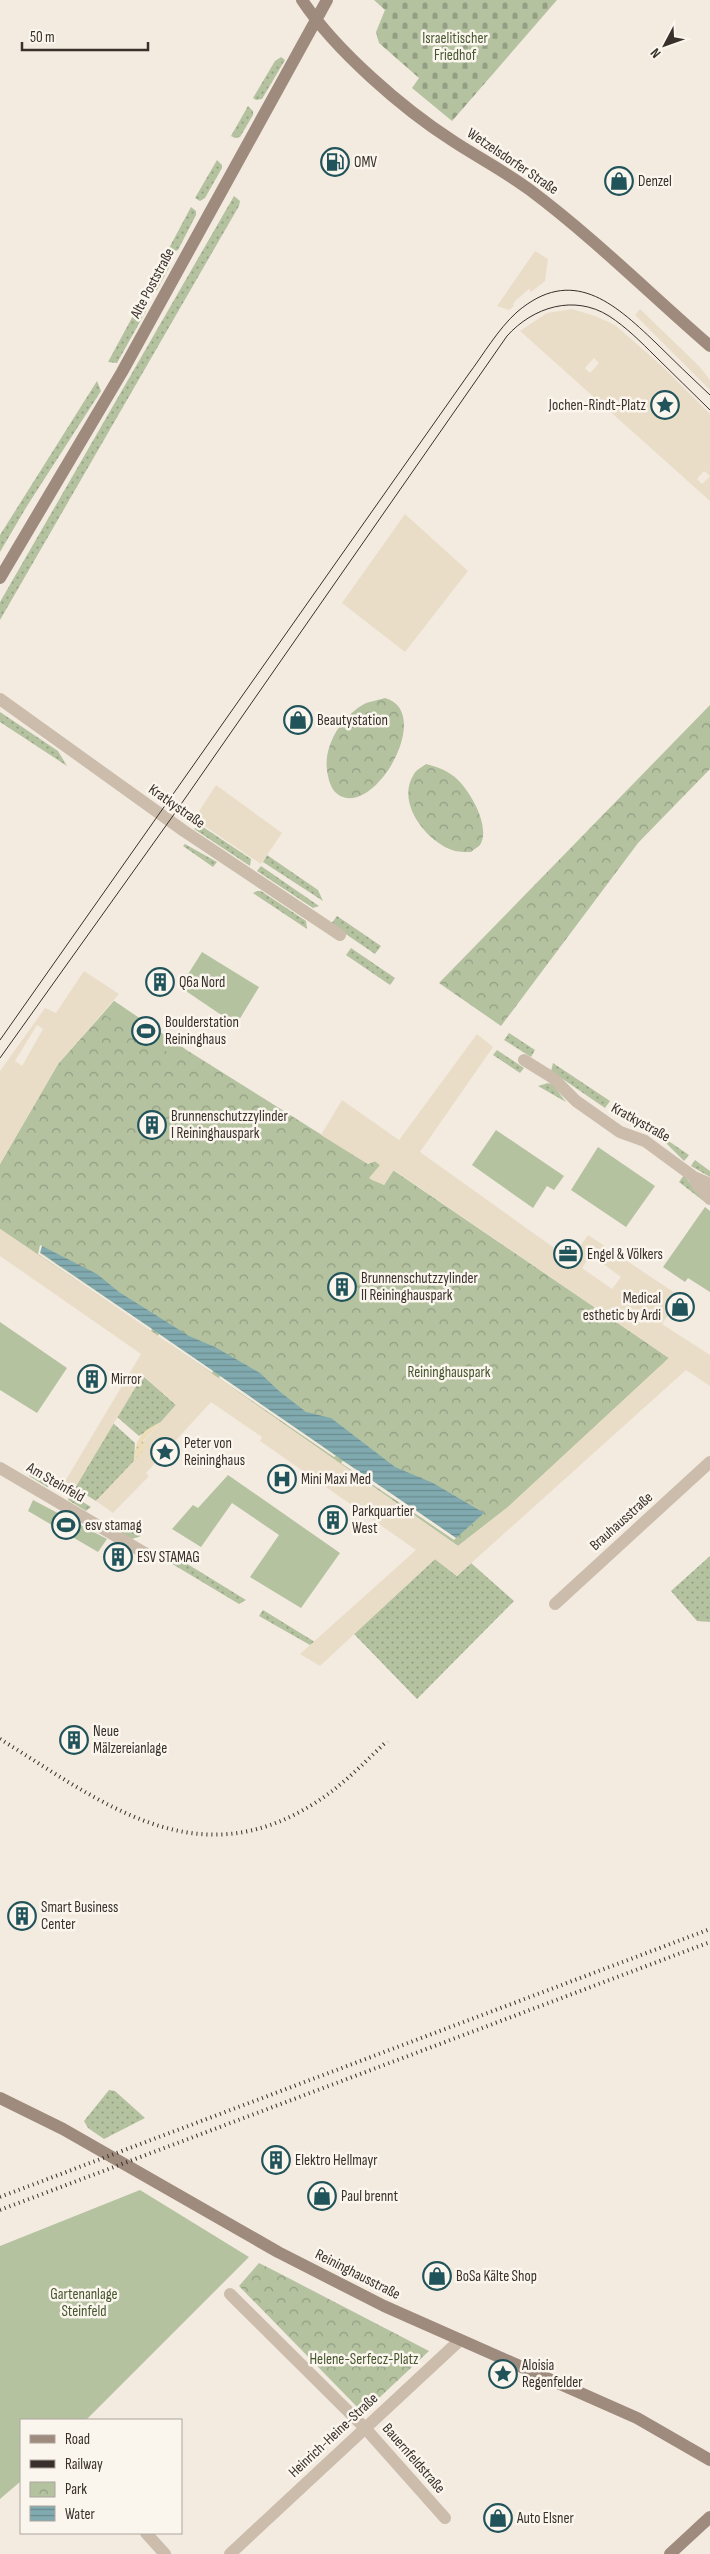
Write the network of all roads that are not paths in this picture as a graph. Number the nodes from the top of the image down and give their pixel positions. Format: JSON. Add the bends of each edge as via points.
{"nodes":[{"id":1,"x":302,"y":0,"type":"edge"},
{"id":2,"x":327,"y":0,"type":"edge"},
{"id":3,"x":316,"y":22,"type":"junction"},
{"id":4,"x":710,"y":346,"type":"edge"},
{"id":5,"x":0,"y":578,"type":"edge"},
{"id":6,"x":0,"y":698,"type":"edge"},
{"id":7,"x":340,"y":935,"type":"dead end"},
{"id":8,"x":524,"y":1060,"type":"dead end"},
{"id":9,"x":694,"y":1177,"type":"junction"},
{"id":10,"x":710,"y":1184,"type":"edge"},
{"id":11,"x":710,"y":1199,"type":"edge"},
{"id":12,"x":710,"y":1462,"type":"edge"},
{"id":13,"x":0,"y":1468,"type":"edge"},
{"id":14,"x":148,"y":1555,"type":"dead end"},
{"id":15,"x":555,"y":1604,"type":"dead end"},
{"id":16,"x":0,"y":2098,"type":"edge"},
{"id":17,"x":230,"y":2294,"type":"dead end"},
{"id":18,"x":459,"y":2341,"type":"junction"},
{"id":19,"x":365,"y":2428,"type":"junction"},
{"id":20,"x":710,"y":2460,"type":"edge"},
{"id":21,"x":710,"y":2517,"type":"edge"},
{"id":22,"x":445,"y":2518,"type":"dead end"},
{"id":23,"x":147,"y":2534,"type":"edge"},
{"id":24,"x":165,"y":2554,"type":"edge"},
{"id":25,"x":230,"y":2554,"type":"edge"},
{"id":26,"x":670,"y":2554,"type":"edge"}],
"edges":[{"from":1,"to":3,"type":"main road","name":"Wetzelsdorfer Straße"},
{"from":2,"to":3,"type":"main road","name":"Alte Poststraße"},
{"from":3,"to":4,"type":"main road","name":"Wetzelsdorfer Straße","via":[[401,101],[439,132],[537,195]]},
{"from":3,"to":5,"type":"main road","name":"Alte Poststraße","via":[[126,364]]},
{"from":6,"to":7,"type":"street","name":"Kratkystraße","via":[[184,831]]},
{"from":8,"to":9,"type":"street","name":"Kratkystraße","via":[[553,1078],[576,1102],[605,1122],[620,1132],[646,1141]]},
{"from":9,"to":10,"type":"street","name":"Kratkystraße"},
{"from":9,"to":11,"type":"street","name":"Kratkystraße"},
{"from":12,"to":15,"type":"street","name":"Brauhausstraße"},
{"from":13,"to":14,"type":"street","name":"Am Steinfeld"},
{"from":16,"to":18,"type":"main road","name":"Reininghausstraße","via":[[63,2129],[278,2252]]},
{"from":17,"to":19,"type":"street","name":"Bauernfeldstraße"},
{"from":18,"to":19,"type":"street","name":"Heinrich-Heine-Straße"},
{"from":18,"to":20,"type":"main road","name":"Reininghausstraße","via":[[637,2418]]},
{"from":19,"to":22,"type":"street","name":"Bauernfeldstraße"},
{"from":19,"to":25,"type":"street","name":"Heinrich-Heine-Straße"},
{"from":21,"to":26,"type":"main road"},
{"from":23,"to":24,"type":"street"}]}
